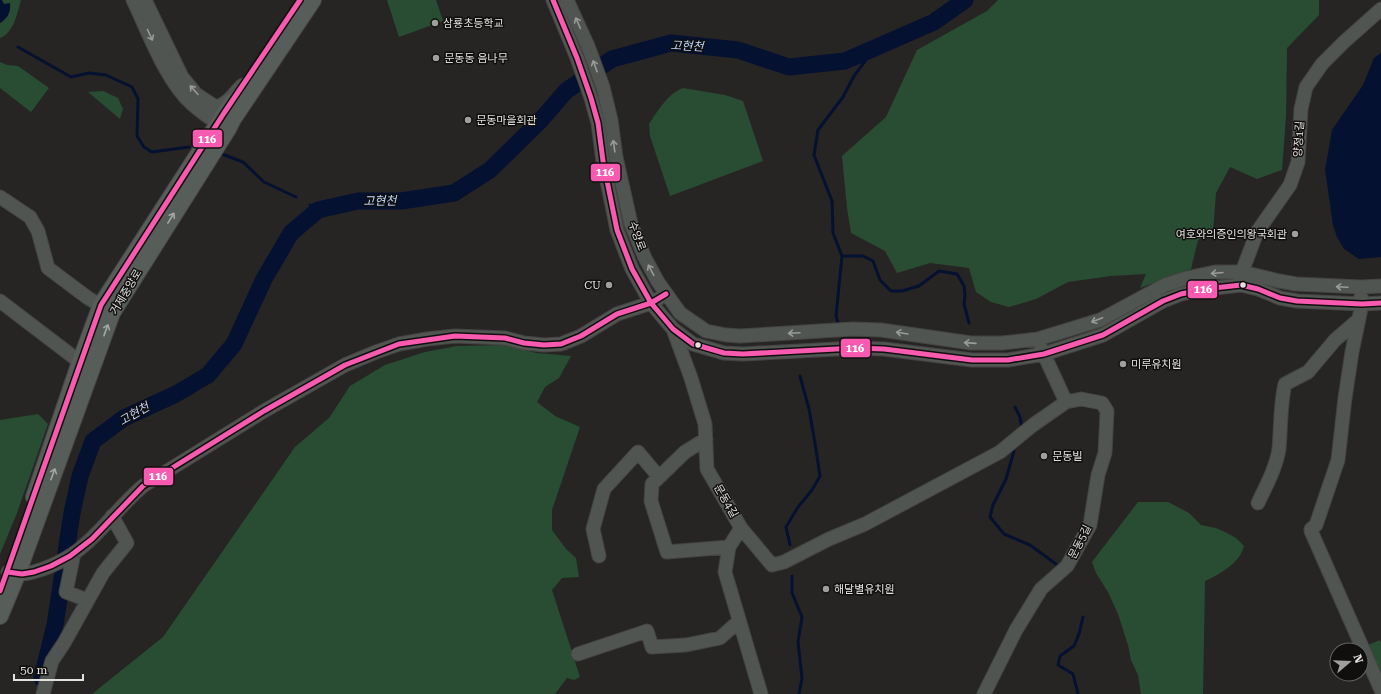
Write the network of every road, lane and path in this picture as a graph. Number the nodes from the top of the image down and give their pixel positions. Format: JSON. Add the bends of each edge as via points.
{"nodes":[{"id":1,"x":133,"y":0,"type":"edge"},
{"id":2,"x":145,"y":0,"type":"edge"},
{"id":3,"x":300,"y":0,"type":"edge"},
{"id":4,"x":313,"y":0,"type":"edge"},
{"id":5,"x":553,"y":0,"type":"edge"},
{"id":6,"x":567,"y":0,"type":"edge"},
{"id":7,"x":1381,"y":9,"type":"edge"},
{"id":8,"x":220,"y":117,"type":"junction"},
{"id":9,"x":0,"y":197,"type":"edge"},
{"id":10,"x":1242,"y":272,"type":"junction"},
{"id":11,"x":1241,"y":285,"type":"junction"},
{"id":12,"x":1381,"y":286,"type":"edge"},
{"id":13,"x":1361,"y":287,"type":"junction"},
{"id":14,"x":666,"y":294,"type":"junction"},
{"id":15,"x":0,"y":301,"type":"edge"},
{"id":16,"x":651,"y":303,"type":"junction"},
{"id":17,"x":1381,"y":303,"type":"edge"},
{"id":18,"x":1362,"y":304,"type":"junction"},
{"id":19,"x":107,"y":309,"type":"junction"},
{"id":20,"x":1357,"y":321,"type":"junction"},
{"id":21,"x":673,"y":329,"type":"junction"},
{"id":22,"x":1038,"y":339,"type":"junction"},
{"id":23,"x":1044,"y":354,"type":"junction"},
{"id":24,"x":86,"y":365,"type":"junction"},
{"id":25,"x":1066,"y":402,"type":"junction"},
{"id":26,"x":706,"y":439,"type":"junction"},
{"id":27,"x":659,"y":477,"type":"junction"},
{"id":28,"x":1258,"y":503,"type":"dead end"},
{"id":29,"x":112,"y":516,"type":"junction"},
{"id":30,"x":741,"y":528,"type":"junction"},
{"id":31,"x":729,"y":547,"type":"junction"},
{"id":32,"x":74,"y":553,"type":"junction"},
{"id":33,"x":599,"y":556,"type":"dead end"},
{"id":34,"x":12,"y":573,"type":"junction"},
{"id":35,"x":0,"y":591,"type":"edge"},
{"id":36,"x":87,"y":600,"type":"junction"},
{"id":37,"x":0,"y":616,"type":"edge"},
{"id":38,"x":739,"y":621,"type":"junction"},
{"id":39,"x":578,"y":654,"type":"dead end"},
{"id":40,"x":1381,"y":690,"type":"edge"},
{"id":41,"x":43,"y":694,"type":"edge"},
{"id":42,"x":761,"y":694,"type":"edge"},
{"id":43,"x":984,"y":694,"type":"edge"}],
"edges":[{"from":1,"to":8,"type":"street","one_way":true,"via":[[176,86],[191,103]]},
{"from":8,"to":2,"type":"street","one_way":true,"via":[[182,77]]},
{"from":3,"to":8,"type":"main road","name":"거제중앙로"},
{"from":4,"to":8,"type":"main road","name":"거제중앙로"},
{"from":5,"to":16,"type":"street","name":"수양로","via":[[577,58],[598,123],[617,230],[632,269]]},
{"from":14,"to":6,"type":"street","name":"수양로","one_way":true,"via":[[645,258],[631,224],[603,87]]},
{"from":7,"to":10,"type":"street","name":"양정1길","via":[[1322,64],[1306,86],[1301,109],[1298,162],[1290,184],[1257,232]]},
{"from":19,"to":8,"type":"main road","name":"거제중앙로","one_way":true},
{"from":8,"to":19,"type":"main road","name":"거제중앙로"},
{"from":9,"to":19,"type":"street","via":[[30,217],[38,231],[48,268]]},
{"from":10,"to":11,"type":"street","name":"양정1길"},
{"from":13,"to":10,"type":"street","name":"수양로","one_way":true,"via":[[1296,284]]},
{"from":10,"to":22,"type":"street","name":"수양로","one_way":true,"via":[[1215,272],[1165,285],[1100,320]]},
{"from":11,"to":18,"type":"street","name":"수양로","via":[[1280,298]]},
{"from":11,"to":23,"type":"street","name":"수양로","via":[[1181,294],[1163,301],[1103,335]]},
{"from":12,"to":13,"type":"street","name":"수양로"},
{"from":13,"to":18,"type":"street"},
{"from":14,"to":16,"type":"street"},
{"from":22,"to":14,"type":"street","name":"수양로","one_way":true,"via":[[971,343],[881,330],[853,329],[740,336],[720,334],[706,331],[693,323],[680,312]]},
{"from":15,"to":24,"type":"street"},
{"from":16,"to":21,"type":"street","name":"수양로"},
{"from":16,"to":29,"type":"street","via":[[617,314],[581,336],[561,344],[531,344],[506,338],[455,336],[399,344],[376,352],[345,365],[264,411],[163,473],[128,498]]},
{"from":17,"to":18,"type":"street","name":"수양로"},
{"from":18,"to":20,"type":"street"},
{"from":19,"to":24,"type":"main road","name":"거제중앙로"},
{"from":20,"to":28,"type":"street","via":[[1335,340],[1308,372],[1285,384],[1281,401],[1276,463]]},
{"from":20,"to":40,"type":"street","via":[[1338,460],[1311,532]]},
{"from":21,"to":23,"type":"street","name":"수양로","via":[[693,344],[724,353],[855,348],[972,360],[1008,360]]},
{"from":21,"to":26,"type":"street","name":"문동4길","via":[[705,424]]},
{"from":22,"to":23,"type":"street"},
{"from":23,"to":25,"type":"street"},
{"from":24,"to":34,"type":"main road","name":"거제중앙로"},
{"from":25,"to":30,"type":"street","via":[[1000,452],[865,524],[784,562],[772,565]]},
{"from":25,"to":43,"type":"street","name":"문동5길","via":[[1081,399],[1102,403],[1107,411],[1105,453],[1098,475],[1090,525],[1067,566],[1041,589],[1016,630]]},
{"from":26,"to":27,"type":"street","via":[[685,452]]},
{"from":26,"to":30,"type":"street","name":"문동4길","via":[[707,469]]},
{"from":27,"to":31,"type":"street","via":[[652,484],[651,501],[667,552]]},
{"from":27,"to":33,"type":"street","via":[[638,452],[604,489],[593,529]]},
{"from":29,"to":32,"type":"street"},
{"from":29,"to":36,"type":"street","via":[[127,543],[103,572]]},
{"from":30,"to":31,"type":"street","name":"문동4길"},
{"from":31,"to":38,"type":"street","name":"문동4길","via":[[725,572]]},
{"from":32,"to":34,"type":"street","via":[[57,564],[30,573]]},
{"from":32,"to":36,"type":"street","via":[[66,592]]},
{"from":34,"to":35,"type":"main road","name":"거제중앙로"},
{"from":34,"to":37,"type":"main road","name":"거제중앙로"},
{"from":36,"to":41,"type":"street","via":[[52,661]]},
{"from":38,"to":39,"type":"street","via":[[720,638],[686,645],[652,647],[647,631]]},
{"from":38,"to":42,"type":"street","name":"문동4길"}]}
